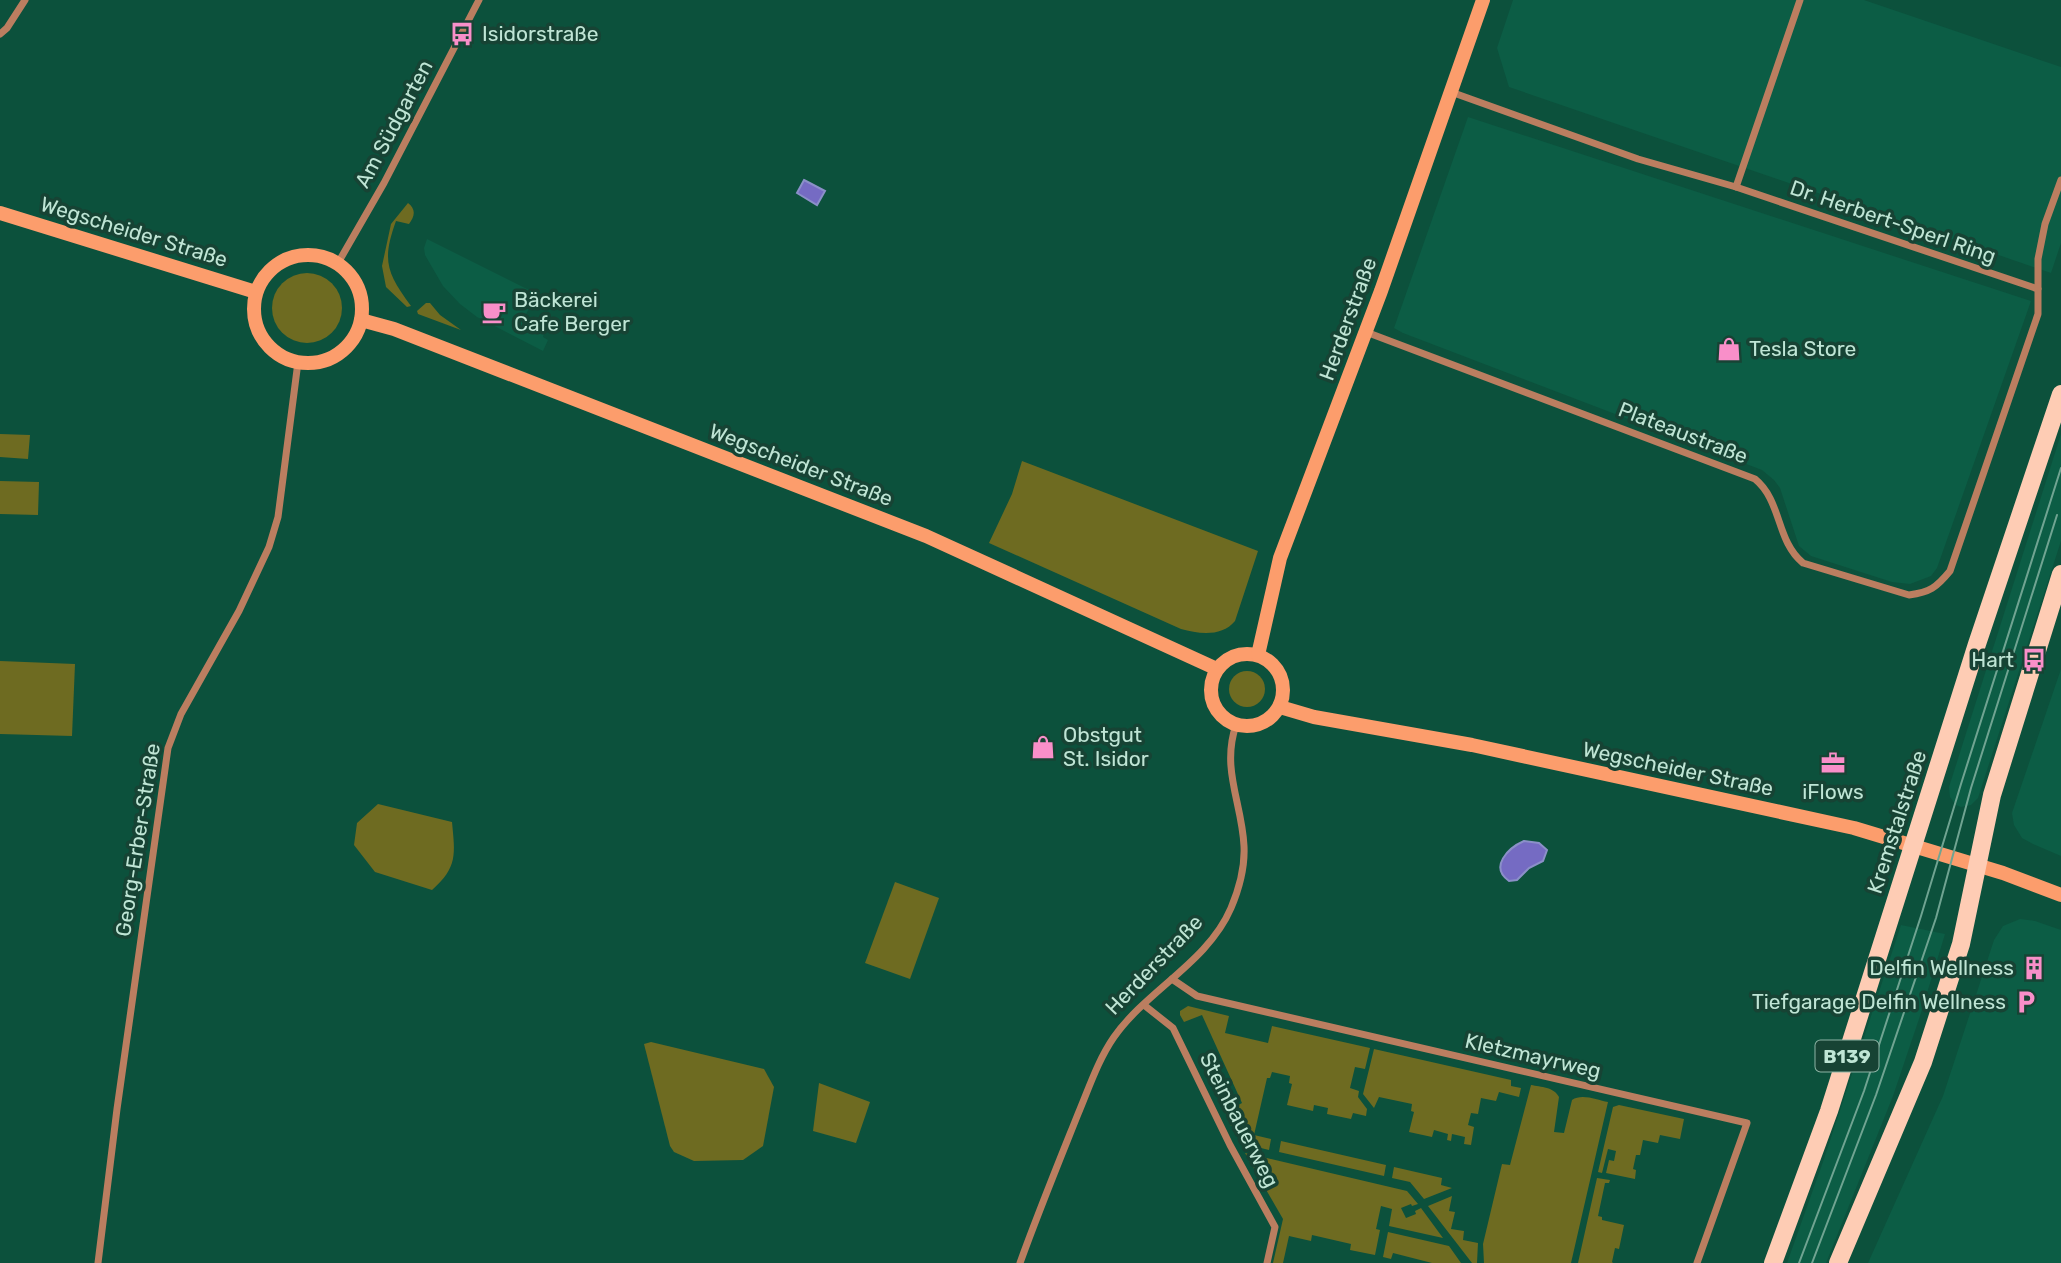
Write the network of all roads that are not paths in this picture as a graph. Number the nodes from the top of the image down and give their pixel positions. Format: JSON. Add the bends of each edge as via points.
{"nodes":[{"id":1,"x":25,"y":0,"type":"edge"},
{"id":2,"x":479,"y":0,"type":"edge"},
{"id":3,"x":1483,"y":0,"type":"edge"},
{"id":4,"x":1800,"y":0,"type":"edge"},
{"id":5,"x":0,"y":34,"type":"edge"},
{"id":6,"x":1451,"y":92,"type":"junction"},
{"id":7,"x":2061,"y":180,"type":"edge"},
{"id":8,"x":1736,"y":187,"type":"junction"},
{"id":9,"x":0,"y":213,"type":"edge"},
{"id":10,"x":338,"y":263,"type":"junction"},
{"id":11,"x":2038,"y":289,"type":"junction"},
{"id":12,"x":256,"y":292,"type":"junction"},
{"id":13,"x":361,"y":320,"type":"junction"},
{"id":14,"x":1366,"y":332,"type":"junction"},
{"id":15,"x":298,"y":362,"type":"junction"},
{"id":16,"x":2061,"y":394,"type":"edge"},
{"id":17,"x":2061,"y":575,"type":"edge"},
{"id":18,"x":1258,"y":655,"type":"junction"},
{"id":19,"x":1217,"y":669,"type":"junction"},
{"id":20,"x":1280,"y":707,"type":"junction"},
{"id":21,"x":1236,"y":725,"type":"junction"},
{"id":22,"x":1914,"y":846,"type":"junction"},
{"id":23,"x":1978,"y":866,"type":"junction"},
{"id":24,"x":2061,"y":895,"type":"edge"},
{"id":25,"x":1172,"y":979,"type":"junction"},
{"id":26,"x":1144,"y":1005,"type":"junction"},
{"id":27,"x":98,"y":1263,"type":"edge"},
{"id":28,"x":1020,"y":1263,"type":"edge"},
{"id":29,"x":1267,"y":1263,"type":"edge"},
{"id":30,"x":1697,"y":1263,"type":"edge"},
{"id":31,"x":1773,"y":1263,"type":"edge"},
{"id":32,"x":1838,"y":1263,"type":"edge"}],
"edges":[{"from":1,"to":5,"type":"street"},
{"from":2,"to":10,"type":"street","name":"Am Südgarten"},
{"from":3,"to":6,"type":"street","name":"Herderstraße"},
{"from":4,"to":8,"type":"street"},
{"from":6,"to":8,"type":"street","name":"Dr. Herbert-Sperl Ring","via":[[1638,159]]},
{"from":6,"to":14,"type":"street","name":"Herderstraße"},
{"from":7,"to":11,"type":"street","name":"Plateaustraße","via":[[2040,247]]},
{"from":8,"to":11,"type":"street","name":"Dr. Herbert-Sperl Ring"},
{"from":9,"to":12,"type":"street","name":"Wegscheider Straße"},
{"from":10,"to":12,"type":"street","via":[[297,255],[270,270]]},
{"from":10,"to":13,"type":"street","via":[[357,285]]},
{"from":11,"to":14,"type":"street","name":"Plateaustraße","via":[[2038,314],[1950,571],[1926,593],[1909,595],[1804,563],[1793,554],[1771,497],[1755,479]]},
{"from":12,"to":15,"type":"street","via":[[253,317],[263,340],[272,351]]},
{"from":13,"to":15,"type":"street","via":[[347,347],[334,356]]},
{"from":13,"to":19,"type":"street","name":"Wegscheider Straße","via":[[926,536]]},
{"from":14,"to":18,"type":"street","name":"Herderstraße","via":[[1280,558]]},
{"from":15,"to":27,"type":"street","name":"Georg-Erber-Straße","via":[[284,480],[269,547],[181,714],[168,748]]},
{"from":16,"to":22,"type":"main road","name":"Kremstalstraße","number":"B139"},
{"from":17,"to":23,"type":"main road","via":[[1992,795]]},
{"from":18,"to":19,"type":"street","via":[[1233,657]]},
{"from":18,"to":20,"type":"street","via":[[1277,668],[1283,681]]},
{"from":19,"to":21,"type":"street","via":[[1212,699],[1216,710]]},
{"from":20,"to":21,"type":"street","via":[[1261,724]]},
{"from":20,"to":22,"type":"street","name":"Wegscheider Straße","via":[[1828,823]]},
{"from":21,"to":25,"type":"street","name":"Herderstraße","via":[[1230,763],[1244,847],[1237,893],[1213,937]]},
{"from":22,"to":23,"type":"street","name":"Wegscheider Straße"},
{"from":22,"to":31,"type":"main road","name":"Kremstalstraße","number":"B139","via":[[1829,1111]]},
{"from":23,"to":24,"type":"street","name":"Wegscheider Straße"},
{"from":23,"to":32,"type":"main road","via":[[1961,944],[1923,1062]]},
{"from":25,"to":26,"type":"street","name":"Herderstraße"},
{"from":25,"to":30,"type":"street","name":"Kletzmayrweg","via":[[1197,996],[1747,1123]]},
{"from":26,"to":28,"type":"street","name":"Herderstraße","via":[[1126,1021],[1103,1056]]},
{"from":26,"to":29,"type":"street","name":"Steinbauerweg","via":[[1173,1028],[1275,1227]]}]}
